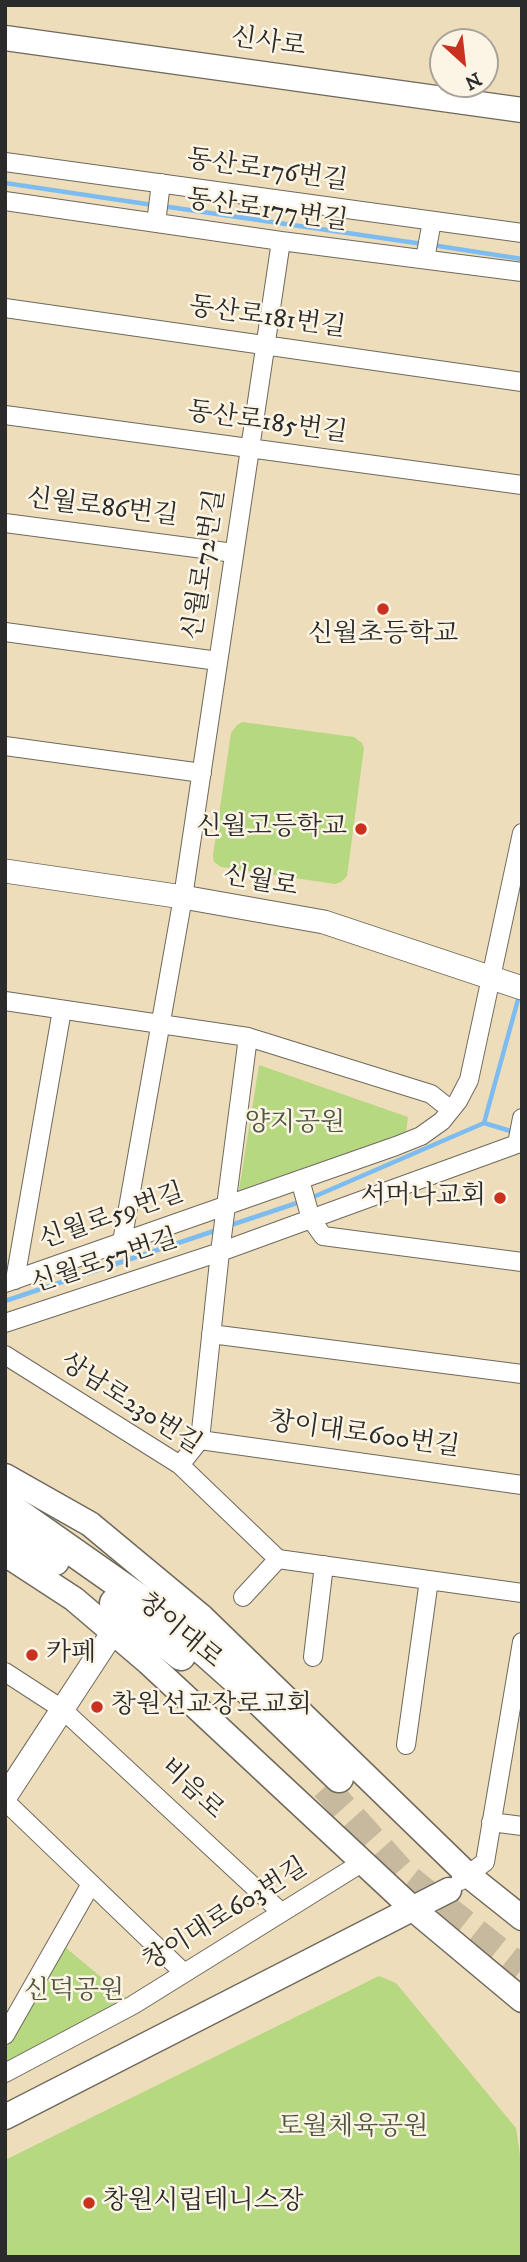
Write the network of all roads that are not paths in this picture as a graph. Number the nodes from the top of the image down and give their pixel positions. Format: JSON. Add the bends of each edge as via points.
{"nodes":[{"id":1,"x":5,"y":38,"type":"edge"},
{"id":2,"x":522,"y":110,"type":"edge"},
{"id":3,"x":5,"y":162,"type":"edge"},
{"id":4,"x":161,"y":186,"type":"junction"},
{"id":5,"x":5,"y":201,"type":"edge"},
{"id":6,"x":156,"y":218,"type":"junction"},
{"id":7,"x":431,"y":224,"type":"junction"},
{"id":8,"x":522,"y":233,"type":"edge"},
{"id":9,"x":281,"y":241,"type":"junction"},
{"id":10,"x":425,"y":257,"type":"junction"},
{"id":11,"x":522,"y":272,"type":"edge"},
{"id":12,"x":5,"y":308,"type":"edge"},
{"id":13,"x":265,"y":345,"type":"junction"},
{"id":14,"x":522,"y":382,"type":"edge"},
{"id":15,"x":5,"y":415,"type":"edge"},
{"id":16,"x":250,"y":448,"type":"junction"},
{"id":17,"x":522,"y":485,"type":"edge"},
{"id":18,"x":5,"y":523,"type":"edge"},
{"id":19,"x":234,"y":553,"type":"junction"},
{"id":20,"x":5,"y":632,"type":"edge"},
{"id":21,"x":218,"y":661,"type":"junction"},
{"id":22,"x":5,"y":746,"type":"edge"},
{"id":23,"x":202,"y":773,"type":"junction"},
{"id":24,"x":522,"y":833,"type":"edge"},
{"id":25,"x":5,"y":871,"type":"edge"},
{"id":26,"x":183,"y":897,"type":"junction"},
{"id":27,"x":494,"y":980,"type":"junction"},
{"id":28,"x":522,"y":988,"type":"edge"},
{"id":29,"x":5,"y":1002,"type":"edge"},
{"id":30,"x":62,"y":1010,"type":"junction"},
{"id":31,"x":161,"y":1024,"type":"junction"},
{"id":32,"x":248,"y":1037,"type":"junction"},
{"id":33,"x":451,"y":1110,"type":"junction"},
{"id":34,"x":521,"y":1120,"type":"edge"},
{"id":35,"x":518,"y":1144,"type":"edge"},
{"id":36,"x":301,"y":1183,"type":"junction"},
{"id":37,"x":225,"y":1211,"type":"junction"},
{"id":38,"x":309,"y":1215,"type":"junction"},
{"id":39,"x":122,"y":1242,"type":"junction"},
{"id":40,"x":221,"y":1246,"type":"junction"},
{"id":41,"x":522,"y":1262,"type":"edge"},
{"id":42,"x":10,"y":1282,"type":"edge"},
{"id":43,"x":5,"y":1323,"type":"edge"},
{"id":44,"x":211,"y":1334,"type":"junction"},
{"id":45,"x":5,"y":1355,"type":"edge"},
{"id":46,"x":522,"y":1374,"type":"edge"},
{"id":47,"x":200,"y":1440,"type":"junction"},
{"id":48,"x":180,"y":1465,"type":"junction"},
{"id":49,"x":5,"y":1476,"type":"edge"},
{"id":50,"x":522,"y":1485,"type":"edge"},
{"id":51,"x":5,"y":1504,"type":"edge"},
{"id":52,"x":5,"y":1528,"type":"edge"},
{"id":53,"x":5,"y":1554,"type":"edge"},
{"id":54,"x":278,"y":1559,"type":"junction"},
{"id":55,"x":324,"y":1565,"type":"junction"},
{"id":56,"x":429,"y":1580,"type":"junction"},
{"id":57,"x":522,"y":1593,"type":"edge"},
{"id":58,"x":243,"y":1597,"type":"dead end"},
{"id":59,"x":113,"y":1632,"type":"junction"},
{"id":60,"x":522,"y":1642,"type":"edge"},
{"id":61,"x":313,"y":1657,"type":"dead end"},
{"id":62,"x":5,"y":1672,"type":"edge"},
{"id":63,"x":516,"y":1706,"type":"edge"},
{"id":64,"x":62,"y":1710,"type":"junction"},
{"id":65,"x":406,"y":1745,"type":"dead end"},
{"id":66,"x":5,"y":1799,"type":"edge"},
{"id":67,"x":491,"y":1822,"type":"junction"},
{"id":68,"x":522,"y":1826,"type":"edge"},
{"id":69,"x":363,"y":1862,"type":"junction"},
{"id":70,"x":459,"y":1883,"type":"junction"},
{"id":71,"x":91,"y":1884,"type":"junction"},
{"id":72,"x":412,"y":1908,"type":"junction"},
{"id":73,"x":281,"y":1912,"type":"junction"},
{"id":74,"x":522,"y":1918,"type":"edge"},
{"id":75,"x":183,"y":1972,"type":"junction"},
{"id":76,"x":522,"y":2000,"type":"edge"},
{"id":77,"x":5,"y":2035,"type":"edge"},
{"id":78,"x":5,"y":2074,"type":"edge"},
{"id":79,"x":5,"y":2117,"type":"edge"}],
"edges":[{"from":1,"to":2,"type":"main road","name":"신사로"},
{"from":3,"to":4,"type":"street","name":"동산로176번길"},
{"from":4,"to":6,"type":"street"},
{"from":4,"to":7,"type":"street","name":"동산로176번길"},
{"from":5,"to":6,"type":"street","name":"동산로177번길"},
{"from":6,"to":9,"type":"street","name":"동산로177번길"},
{"from":7,"to":8,"type":"street","name":"동산로176번길"},
{"from":7,"to":10,"type":"street"},
{"from":9,"to":10,"type":"street","name":"동산로177번길"},
{"from":9,"to":13,"type":"street","name":"신월로72번길"},
{"from":10,"to":11,"type":"street","name":"동산로177번길"},
{"from":12,"to":13,"type":"street","name":"동산로181번길"},
{"from":13,"to":14,"type":"street","name":"동산로181번길"},
{"from":13,"to":16,"type":"street","name":"신월로72번길"},
{"from":15,"to":16,"type":"street","name":"동산로185번길"},
{"from":16,"to":17,"type":"street","name":"동산로185번길"},
{"from":16,"to":19,"type":"street","name":"신월로72번길"},
{"from":18,"to":19,"type":"street","name":"신월로86번길"},
{"from":19,"to":21,"type":"street","name":"신월로72번길"},
{"from":20,"to":21,"type":"street"},
{"from":21,"to":23,"type":"street","name":"신월로72번길"},
{"from":22,"to":23,"type":"street"},
{"from":23,"to":26,"type":"street","name":"신월로72번길"},
{"from":24,"to":27,"type":"street","name":"신월로59번길"},
{"from":25,"to":26,"type":"street","name":"신월로"},
{"from":26,"to":27,"type":"street","name":"신월로","via":[[324,922]]},
{"from":26,"to":31,"type":"street","name":"신월로72번길"},
{"from":27,"to":28,"type":"street","name":"신월로"},
{"from":27,"to":33,"type":"street","name":"신월로59번길","via":[[469,1080]]},
{"from":29,"to":30,"type":"street"},
{"from":30,"to":31,"type":"street"},
{"from":30,"to":42,"type":"street","name":"신월로59번길"},
{"from":31,"to":32,"type":"street"},
{"from":31,"to":39,"type":"street","name":"신월로72번길"},
{"from":32,"to":33,"type":"street","via":[[431,1094]]},
{"from":32,"to":37,"type":"street","name":"신월로59번길"},
{"from":33,"to":36,"type":"street","name":"신월로59번길","via":[[421,1136]]},
{"from":34,"to":35,"type":"street"},
{"from":35,"to":38,"type":"street","name":"신월로57번길"},
{"from":36,"to":37,"type":"street","name":"신월로59번길"},
{"from":36,"to":38,"type":"street"},
{"from":37,"to":39,"type":"street","name":"신월로59번길"},
{"from":37,"to":40,"type":"street"},
{"from":38,"to":40,"type":"street","name":"신월로57번길"},
{"from":38,"to":41,"type":"street","via":[[323,1237]]},
{"from":39,"to":42,"type":"street","name":"신월로59번길"},
{"from":40,"to":43,"type":"street","name":"신월로57번길"},
{"from":40,"to":44,"type":"street","name":"신월로57번길"},
{"from":44,"to":46,"type":"street"},
{"from":44,"to":47,"type":"street","name":"신월로57번길"},
{"from":45,"to":48,"type":"street","name":"상남로230번길"},
{"from":47,"to":48,"type":"street"},
{"from":47,"to":50,"type":"street","name":"창이대로600번길"},
{"from":48,"to":54,"type":"street","name":"상남로230번길"},
{"from":49,"to":70,"type":"main road","via":[[90,1524],[202,1617]]},
{"from":51,"to":52,"type":"main road","name":"창이대로","via":[[163,1615],[253,1695],[332,1782],[153,1632]]},
{"from":53,"to":59,"type":"main road","via":[[74,1599]]},
{"from":54,"to":55,"type":"street"},
{"from":54,"to":58,"type":"street"},
{"from":55,"to":56,"type":"street"},
{"from":55,"to":61,"type":"street"},
{"from":56,"to":57,"type":"street"},
{"from":56,"to":65,"type":"street"},
{"from":59,"to":64,"type":"street"},
{"from":59,"to":69,"type":"main road"},
{"from":60,"to":63,"type":"street"},
{"from":62,"to":64,"type":"street","name":"비음로"},
{"from":63,"to":67,"type":"street"},
{"from":64,"to":66,"type":"street"},
{"from":64,"to":73,"type":"street","name":"비음로"},
{"from":66,"to":71,"type":"street"},
{"from":67,"to":68,"type":"street"},
{"from":67,"to":70,"type":"street","via":[[485,1862]]},
{"from":69,"to":72,"type":"main road"},
{"from":69,"to":73,"type":"street","name":"창이대로603번길"},
{"from":70,"to":72,"type":"main road"},
{"from":70,"to":74,"type":"main road"},
{"from":71,"to":75,"type":"street"},
{"from":71,"to":77,"type":"street"},
{"from":72,"to":76,"type":"main road"},
{"from":72,"to":79,"type":"main road"},
{"from":73,"to":75,"type":"street","name":"창이대로603번길"},
{"from":75,"to":78,"type":"street","name":"창이대로603번길","via":[[133,2005]]}]}
